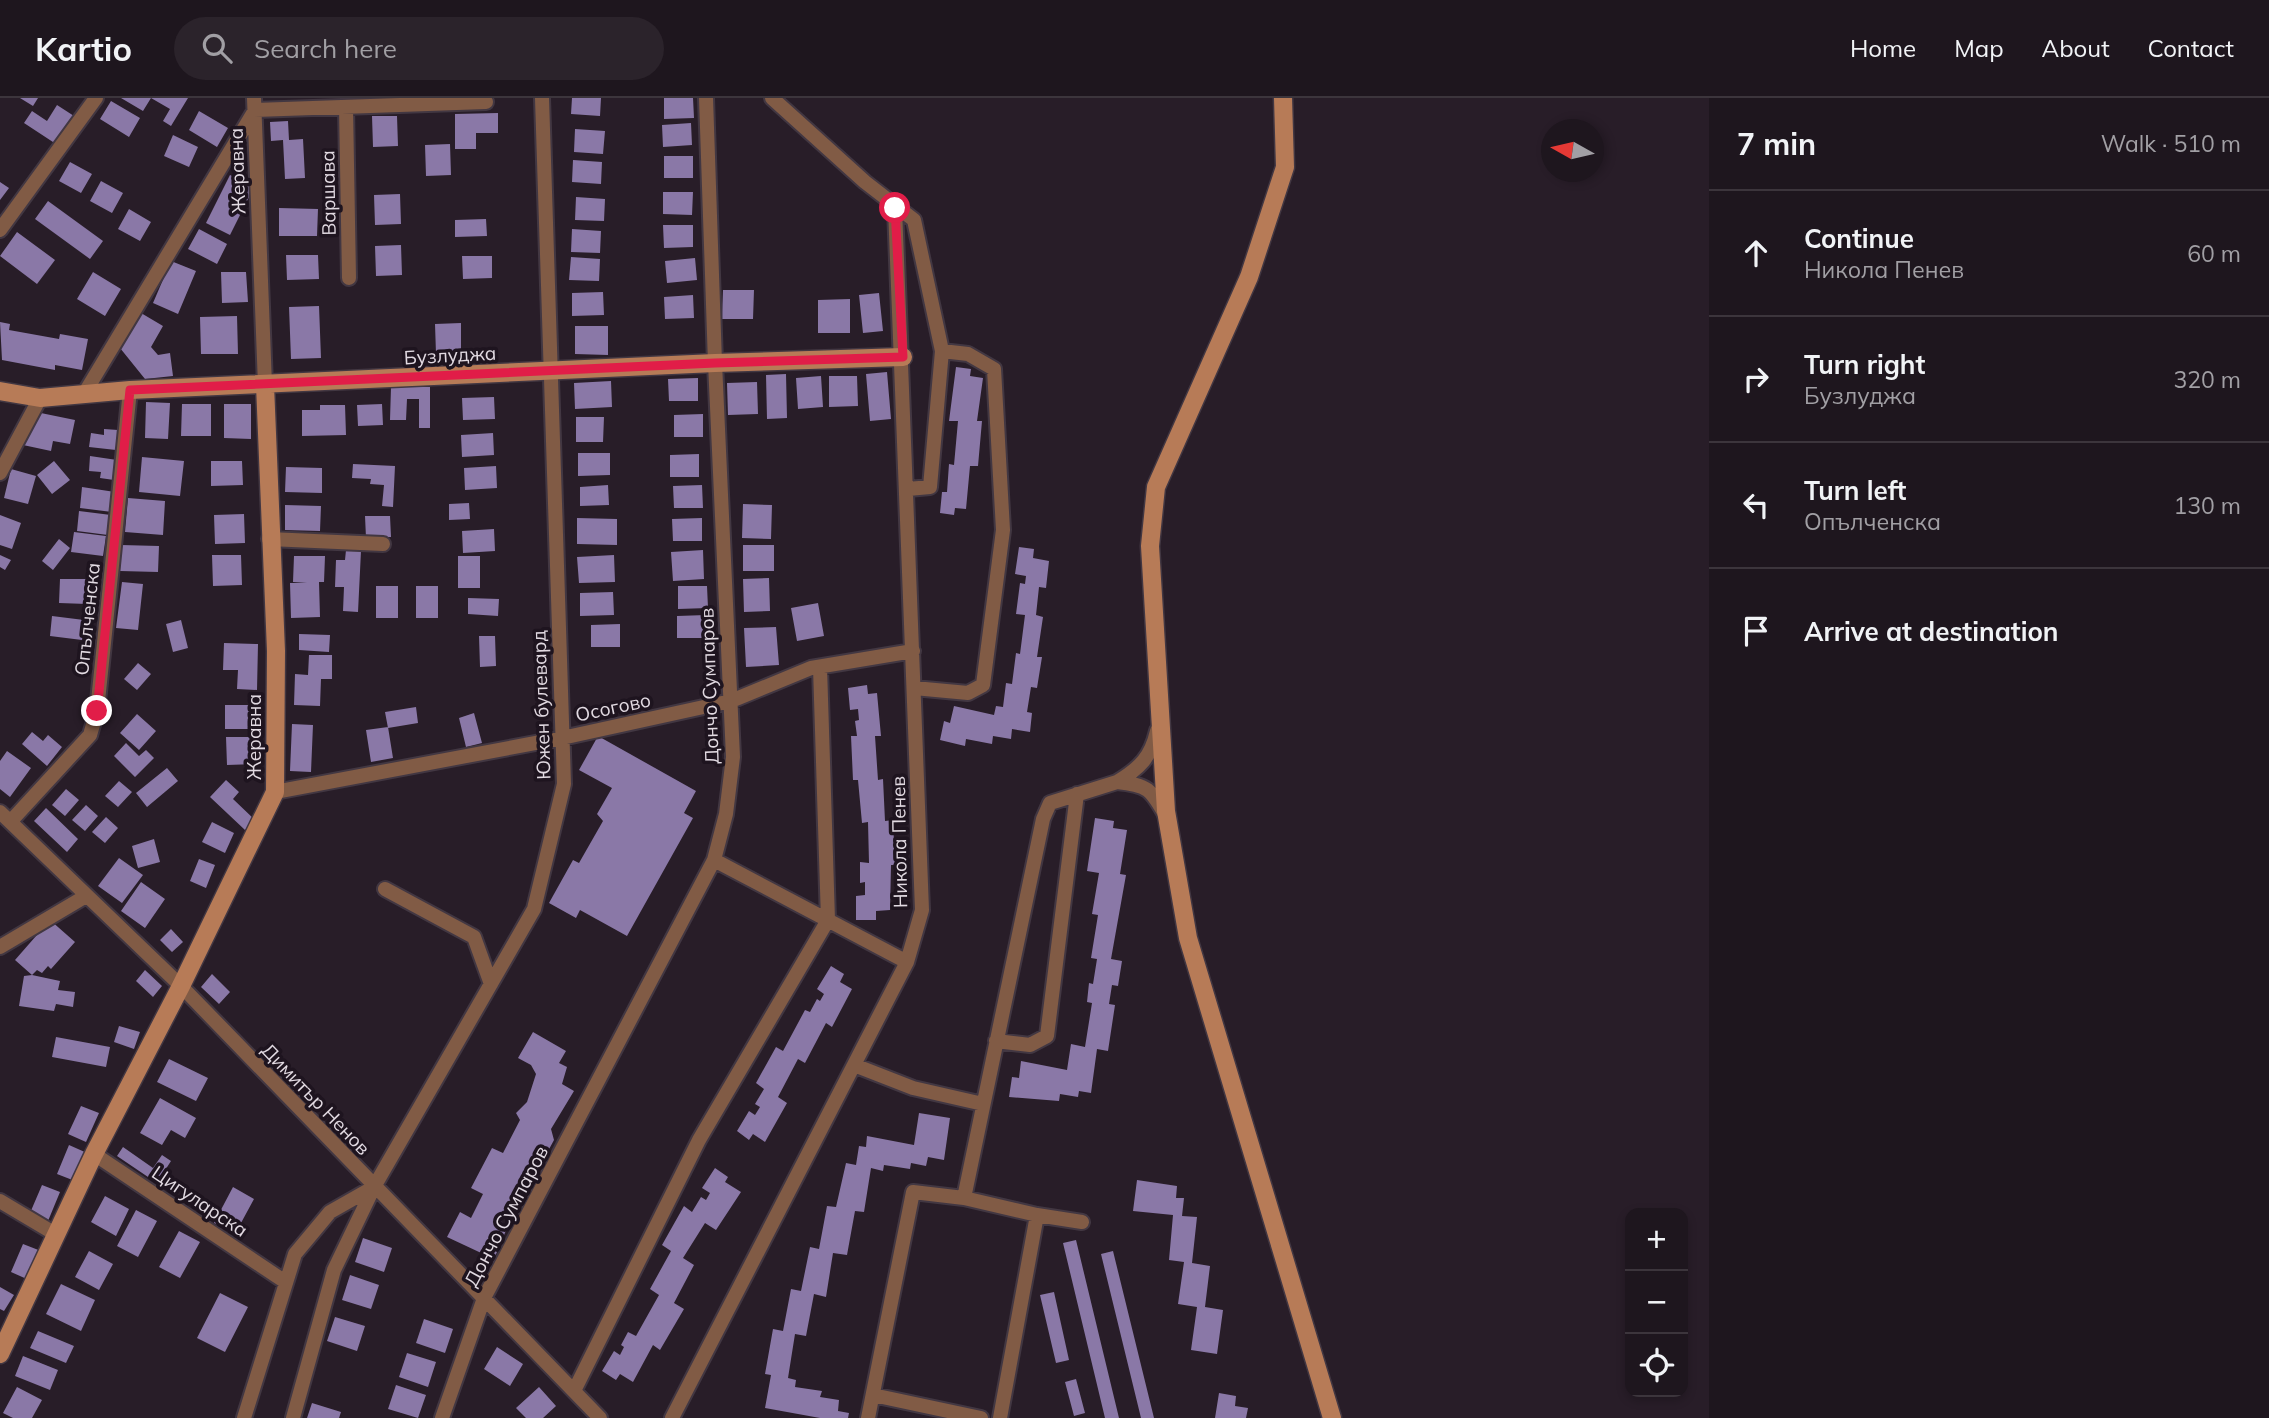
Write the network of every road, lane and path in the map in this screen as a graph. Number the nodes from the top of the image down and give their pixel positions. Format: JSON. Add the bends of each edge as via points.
{"nodes":[{"id":1,"x":542,"y":98,"type":"edge"},
{"id":2,"x":706,"y":98,"type":"edge"},
{"id":3,"x":772,"y":98,"type":"edge"},
{"id":4,"x":1283,"y":98,"type":"edge"},
{"id":5,"x":92,"y":99,"type":"edge"},
{"id":6,"x":486,"y":102,"type":"dead end"},
{"id":7,"x":255,"y":104,"type":"edge"},
{"id":8,"x":346,"y":107,"type":"junction"},
{"id":9,"x":895,"y":208,"type":"junction"},
{"id":10,"x":0,"y":230,"type":"edge"},
{"id":11,"x":349,"y":278,"type":"dead end"},
{"id":12,"x":942,"y":351,"type":"junction"},
{"id":13,"x":903,"y":357,"type":"junction"},
{"id":14,"x":715,"y":363,"type":"junction"},
{"id":15,"x":549,"y":371,"type":"junction"},
{"id":16,"x":265,"y":385,"type":"junction"},
{"id":17,"x":130,"y":390,"type":"junction"},
{"id":18,"x":0,"y":391,"type":"edge"},
{"id":19,"x":84,"y":394,"type":"junction"},
{"id":20,"x":40,"y":398,"type":"junction"},
{"id":21,"x":0,"y":473,"type":"edge"},
{"id":22,"x":908,"y":489,"type":"junction"},
{"id":23,"x":270,"y":539,"type":"junction"},
{"id":24,"x":383,"y":544,"type":"dead end"},
{"id":25,"x":913,"y":651,"type":"junction"},
{"id":26,"x":820,"y":667,"type":"junction"},
{"id":27,"x":914,"y":688,"type":"junction"},
{"id":28,"x":731,"y":701,"type":"junction"},
{"id":29,"x":1161,"y":715,"type":"junction"},
{"id":30,"x":562,"y":738,"type":"junction"},
{"id":31,"x":1117,"y":782,"type":"junction"},
{"id":32,"x":275,"y":792,"type":"junction"},
{"id":33,"x":1077,"y":794,"type":"junction"},
{"id":34,"x":5,"y":816,"type":"edge"},
{"id":35,"x":1168,"y":820,"type":"junction"},
{"id":36,"x":714,"y":859,"type":"junction"},
{"id":37,"x":384,"y":889,"type":"dead end"},
{"id":38,"x":86,"y":896,"type":"junction"},
{"id":39,"x":828,"y":920,"type":"junction"},
{"id":40,"x":1,"y":947,"type":"edge"},
{"id":41,"x":907,"y":962,"type":"junction"},
{"id":42,"x":491,"y":984,"type":"junction"},
{"id":43,"x":181,"y":986,"type":"junction"},
{"id":44,"x":996,"y":1041,"type":"junction"},
{"id":45,"x":854,"y":1065,"type":"junction"},
{"id":46,"x":983,"y":1104,"type":"junction"},
{"id":47,"x":94,"y":1154,"type":"junction"},
{"id":48,"x":374,"y":1187,"type":"junction"},
{"id":49,"x":964,"y":1198,"type":"junction"},
{"id":50,"x":0,"y":1201,"type":"edge"},
{"id":51,"x":1037,"y":1215,"type":"junction"},
{"id":52,"x":1082,"y":1222,"type":"dead end"},
{"id":53,"x":57,"y":1235,"type":"junction"},
{"id":54,"x":284,"y":1281,"type":"junction"},
{"id":55,"x":484,"y":1298,"type":"junction"},
{"id":56,"x":0,"y":1354,"type":"edge"},
{"id":57,"x":574,"y":1391,"type":"junction"},
{"id":58,"x":873,"y":1395,"type":"junction"},
{"id":59,"x":244,"y":1418,"type":"edge"},
{"id":60,"x":293,"y":1418,"type":"edge"},
{"id":61,"x":443,"y":1418,"type":"edge"},
{"id":62,"x":600,"y":1418,"type":"edge"},
{"id":63,"x":672,"y":1418,"type":"edge"},
{"id":64,"x":868,"y":1418,"type":"edge"},
{"id":65,"x":981,"y":1418,"type":"edge"},
{"id":66,"x":1000,"y":1418,"type":"edge"},
{"id":67,"x":1332,"y":1418,"type":"edge"}],
"edges":[{"from":1,"to":15,"type":"street","name":"Южен булевард"},
{"from":2,"to":14,"type":"street","name":"Дончо Сумпаров"},
{"from":3,"to":9,"type":"street"},
{"from":4,"to":29,"type":"street","via":[[1285,167],[1250,277],[1156,487],[1150,546]]},
{"from":5,"to":10,"type":"street"},
{"from":6,"to":8,"type":"street"},
{"from":7,"to":8,"type":"street"},
{"from":7,"to":16,"type":"street","name":"Жеравна"},
{"from":7,"to":19,"type":"street"},
{"from":8,"to":11,"type":"street","name":"Варшава"},
{"from":9,"to":12,"type":"street","via":[[914,220]]},
{"from":9,"to":13,"type":"street","name":"Никола Пенев"},
{"from":12,"to":22,"type":"street","via":[[930,487]]},
{"from":12,"to":27,"type":"street","via":[[968,354],[994,369],[1003,530],[983,685],[968,693]]},
{"from":13,"to":14,"type":"street","name":"Бузлуджа"},
{"from":13,"to":22,"type":"street","name":"Никола Пенев"},
{"from":14,"to":15,"type":"street","name":"Бузлуджа"},
{"from":14,"to":28,"type":"street","name":"Дончо Сумпаров"},
{"from":15,"to":16,"type":"street","name":"Бузлуджа"},
{"from":15,"to":30,"type":"street","name":"Южен булевард"},
{"from":16,"to":17,"type":"street","name":"Бузлуджа"},
{"from":16,"to":23,"type":"street","name":"Жеравна"},
{"from":17,"to":19,"type":"street","name":"Бузлуджа"},
{"from":17,"to":34,"type":"street","name":"Опълченска","via":[[97,711],[90,735]]},
{"from":18,"to":20,"type":"street","name":"Бузлуджа"},
{"from":19,"to":20,"type":"street","name":"Бузлуджа"},
{"from":20,"to":21,"type":"street"},
{"from":22,"to":25,"type":"street","name":"Никола Пенев"},
{"from":23,"to":24,"type":"street"},
{"from":23,"to":32,"type":"street","name":"Жеравна","via":[[276,651]]},
{"from":25,"to":26,"type":"street","name":"Осогово"},
{"from":25,"to":27,"type":"street","name":"Никола Пенев"},
{"from":26,"to":28,"type":"street","name":"Осогово"},
{"from":26,"to":39,"type":"street"},
{"from":27,"to":41,"type":"street","name":"Никола Пенев","via":[[922,910]]},
{"from":28,"to":30,"type":"street","name":"Осогово"},
{"from":28,"to":36,"type":"street","name":"Дончо Сумпаров","via":[[733,757],[726,814]]},
{"from":29,"to":31,"type":"street","via":[[1152,752],[1138,770]]},
{"from":29,"to":35,"type":"street"},
{"from":30,"to":32,"type":"street","name":"Осогово"},
{"from":30,"to":42,"type":"street","name":"Южен булевард","via":[[564,784],[534,909]]},
{"from":31,"to":33,"type":"street"},
{"from":31,"to":35,"type":"street","via":[[1141,784],[1154,794]]},
{"from":32,"to":43,"type":"street","name":"Жеравна"},
{"from":33,"to":44,"type":"street","via":[[1050,803],[1043,819]]},
{"from":33,"to":44,"type":"street","via":[[1047,1036],[1030,1045]]},
{"from":34,"to":38,"type":"street","name":"Димитър Ненов"},
{"from":35,"to":67,"type":"street","via":[[1188,938]]},
{"from":36,"to":39,"type":"street"},
{"from":36,"to":55,"type":"street","name":"Дончо Сумпаров"},
{"from":37,"to":42,"type":"street","via":[[474,937]]},
{"from":38,"to":40,"type":"street"},
{"from":38,"to":43,"type":"street","name":"Димитър Ненов"},
{"from":39,"to":41,"type":"street"},
{"from":39,"to":57,"type":"street","via":[[699,1140]]},
{"from":41,"to":45,"type":"street","name":"Никола Пенев"},
{"from":42,"to":48,"type":"street","name":"Южен булевард"},
{"from":43,"to":47,"type":"street","name":"Жеравна"},
{"from":43,"to":48,"type":"street","name":"Димитър Ненов"},
{"from":44,"to":46,"type":"street"},
{"from":45,"to":46,"type":"street","via":[[913,1088]]},
{"from":45,"to":63,"type":"street","name":"Никола Пенев"},
{"from":46,"to":49,"type":"street"},
{"from":47,"to":53,"type":"street","name":"Жеравна"},
{"from":47,"to":54,"type":"street","name":"Цигуларска"},
{"from":48,"to":54,"type":"street","via":[[330,1213],[310,1233]]},
{"from":48,"to":55,"type":"street","name":"Димитър Ненов"},
{"from":48,"to":60,"type":"street","name":"Южен булевард","via":[[334,1270]]},
{"from":49,"to":51,"type":"street"},
{"from":49,"to":58,"type":"street","via":[[913,1192]]},
{"from":50,"to":53,"type":"street"},
{"from":51,"to":52,"type":"street"},
{"from":51,"to":66,"type":"street"},
{"from":53,"to":56,"type":"street","name":"Жеравна"},
{"from":54,"to":59,"type":"street"},
{"from":55,"to":57,"type":"street","name":"Димитър Ненов"},
{"from":55,"to":61,"type":"street","name":"Дончо Сумпаров"},
{"from":57,"to":62,"type":"street","name":"Димитър Ненов"},
{"from":58,"to":64,"type":"street"},
{"from":58,"to":65,"type":"street"}]}
